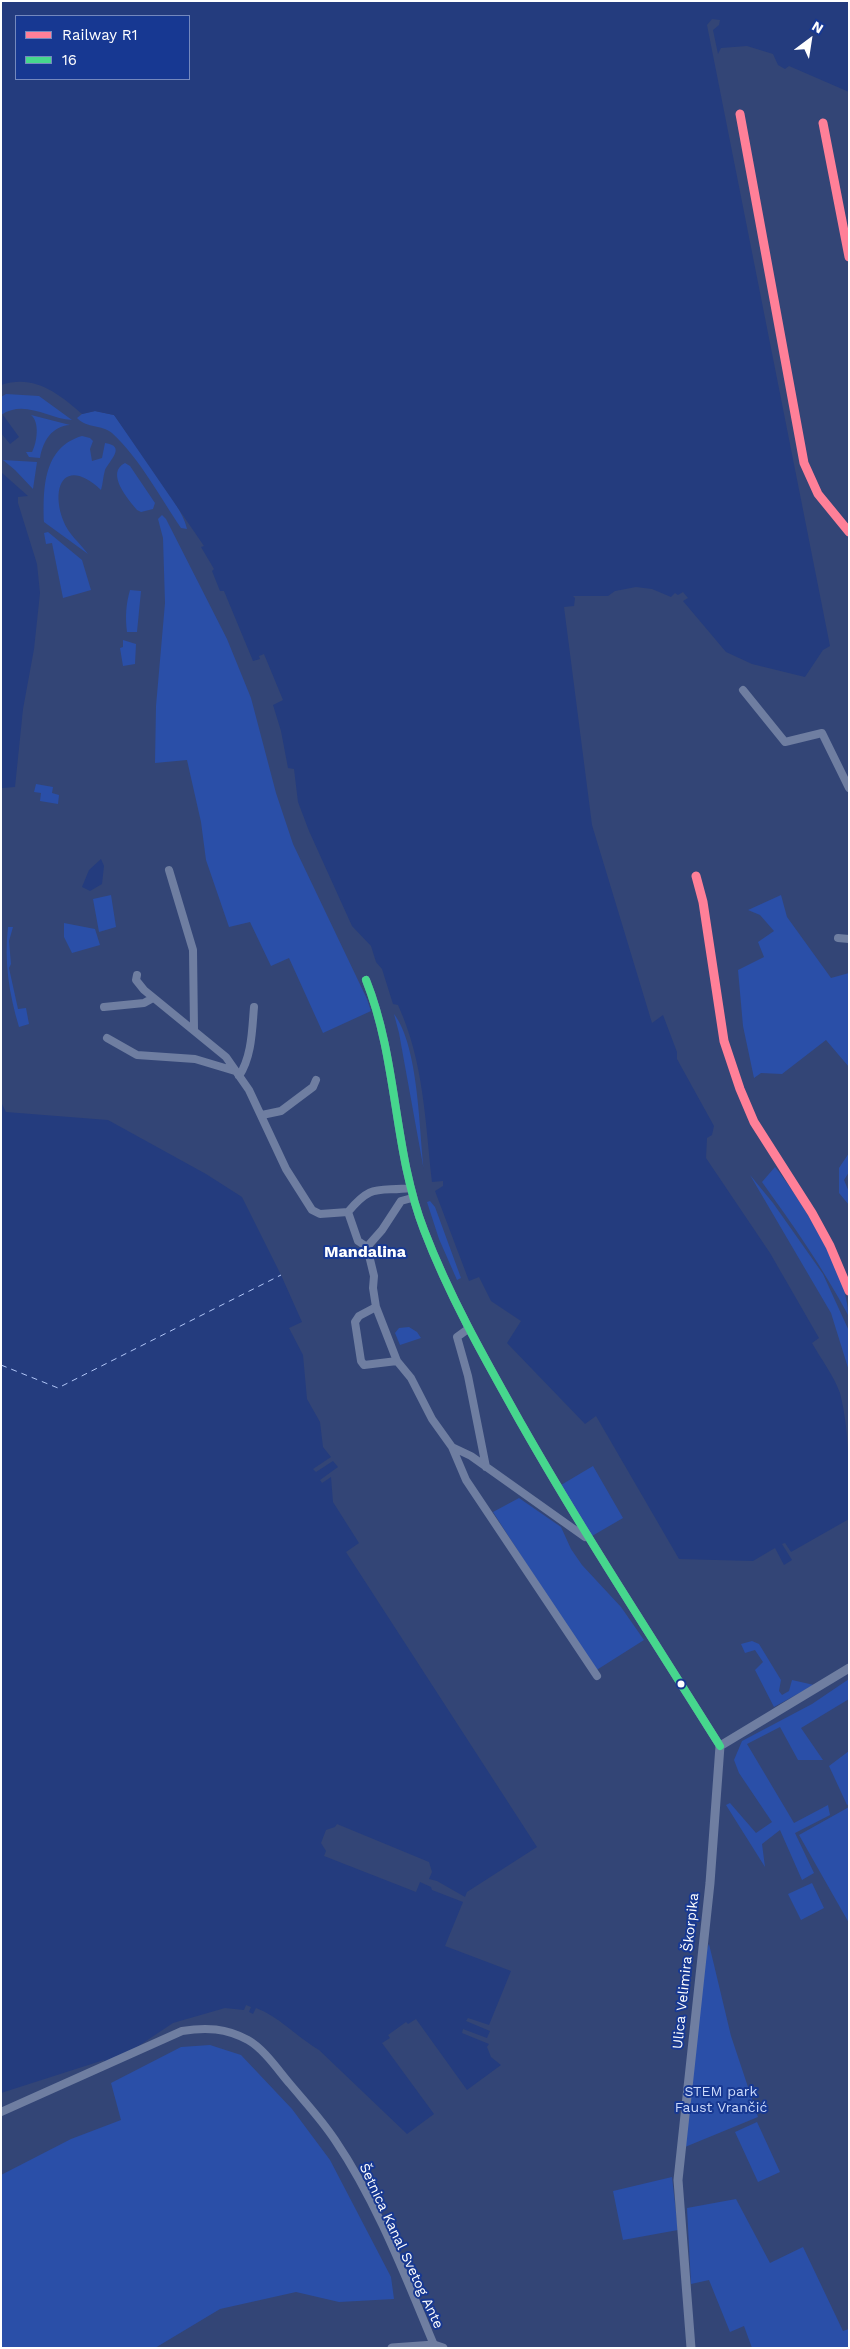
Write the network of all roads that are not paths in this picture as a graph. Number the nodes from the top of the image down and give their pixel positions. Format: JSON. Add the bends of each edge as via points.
{"nodes":[{"id":1,"x":743,"y":690,"type":"dead end"},
{"id":2,"x":849,"y":788,"type":"edge"},
{"id":3,"x":168,"y":870,"type":"dead end"},
{"id":4,"x":838,"y":938,"type":"dead end"},
{"id":5,"x":849,"y":938,"type":"edge"},
{"id":6,"x":137,"y":975,"type":"dead end"},
{"id":7,"x":366,"y":980,"type":"dead end"},
{"id":8,"x":153,"y":998,"type":"junction"},
{"id":9,"x":104,"y":1007,"type":"dead end"},
{"id":10,"x":254,"y":1007,"type":"dead end"},
{"id":11,"x":194,"y":1029,"type":"junction"},
{"id":12,"x":107,"y":1038,"type":"dead end"},
{"id":13,"x":237,"y":1074,"type":"junction"},
{"id":14,"x":316,"y":1080,"type":"dead end"},
{"id":15,"x":262,"y":1116,"type":"junction"},
{"id":16,"x":411,"y":1188,"type":"junction"},
{"id":17,"x":412,"y":1198,"type":"junction"},
{"id":18,"x":348,"y":1212,"type":"junction"},
{"id":19,"x":367,"y":1247,"type":"junction"},
{"id":20,"x":376,"y":1307,"type":"junction"},
{"id":21,"x":468,"y":1329,"type":"junction"},
{"id":22,"x":397,"y":1361,"type":"junction"},
{"id":23,"x":452,"y":1447,"type":"junction"},
{"id":24,"x":486,"y":1467,"type":"junction"},
{"id":25,"x":588,"y":1539,"type":"junction"},
{"id":26,"x":849,"y":1668,"type":"edge"},
{"id":27,"x":597,"y":1676,"type":"dead end"},
{"id":28,"x":720,"y":1746,"type":"junction"},
{"id":29,"x":1,"y":2112,"type":"edge"},
{"id":30,"x":438,"y":2346,"type":"edge"},
{"id":31,"x":392,"y":2348,"type":"edge"},
{"id":32,"x":691,"y":2348,"type":"edge"}],
"edges":[{"from":1,"to":2,"type":"street","via":[[785,742],[822,733]]},
{"from":3,"to":11,"type":"street","via":[[193,950]]},
{"from":4,"to":5,"type":"street"},
{"from":6,"to":8,"type":"street","via":[[136,980]]},
{"from":7,"to":16,"type":"street","via":[[380,1019]]},
{"from":8,"to":9,"type":"street","via":[[144,1003]]},
{"from":8,"to":11,"type":"street"},
{"from":10,"to":13,"type":"street","via":[[245,1067]]},
{"from":11,"to":13,"type":"street","via":[[226,1057]]},
{"from":12,"to":13,"type":"street","via":[[137,1055],[195,1059]]},
{"from":13,"to":15,"type":"street"},
{"from":14,"to":15,"type":"street","via":[[313,1087],[281,1111]]},
{"from":15,"to":18,"type":"street","via":[[286,1169],[312,1210],[320,1214]]},
{"from":16,"to":17,"type":"street"},
{"from":16,"to":18,"type":"street","via":[[371,1190]]},
{"from":17,"to":19,"type":"street","via":[[401,1201]]},
{"from":17,"to":21,"type":"street"},
{"from":18,"to":19,"type":"street","via":[[358,1241]]},
{"from":19,"to":20,"type":"street","via":[[374,1276]]},
{"from":20,"to":22,"type":"street"},
{"from":20,"to":22,"type":"street","via":[[359,1316],[355,1322],[362,1361],[364,1365]]},
{"from":21,"to":24,"type":"street","via":[[457,1337]]},
{"from":21,"to":25,"type":"street"},
{"from":22,"to":23,"type":"street"},
{"from":23,"to":24,"type":"street"},
{"from":23,"to":27,"type":"street","via":[[466,1480]]},
{"from":24,"to":25,"type":"street"},
{"from":25,"to":28,"type":"street"},
{"from":26,"to":28,"type":"street"},
{"from":28,"to":32,"type":"street","name":"Ulica Velimira Škorpika","via":[[709,1892],[678,2180]]},
{"from":29,"to":30,"type":"street","name":"Šetnica Kanal Svetog Ante","via":[[182,2030],[220,2029],[250,2041],[335,2139],[362,2186]]},
{"from":30,"to":31,"type":"street"}]}
